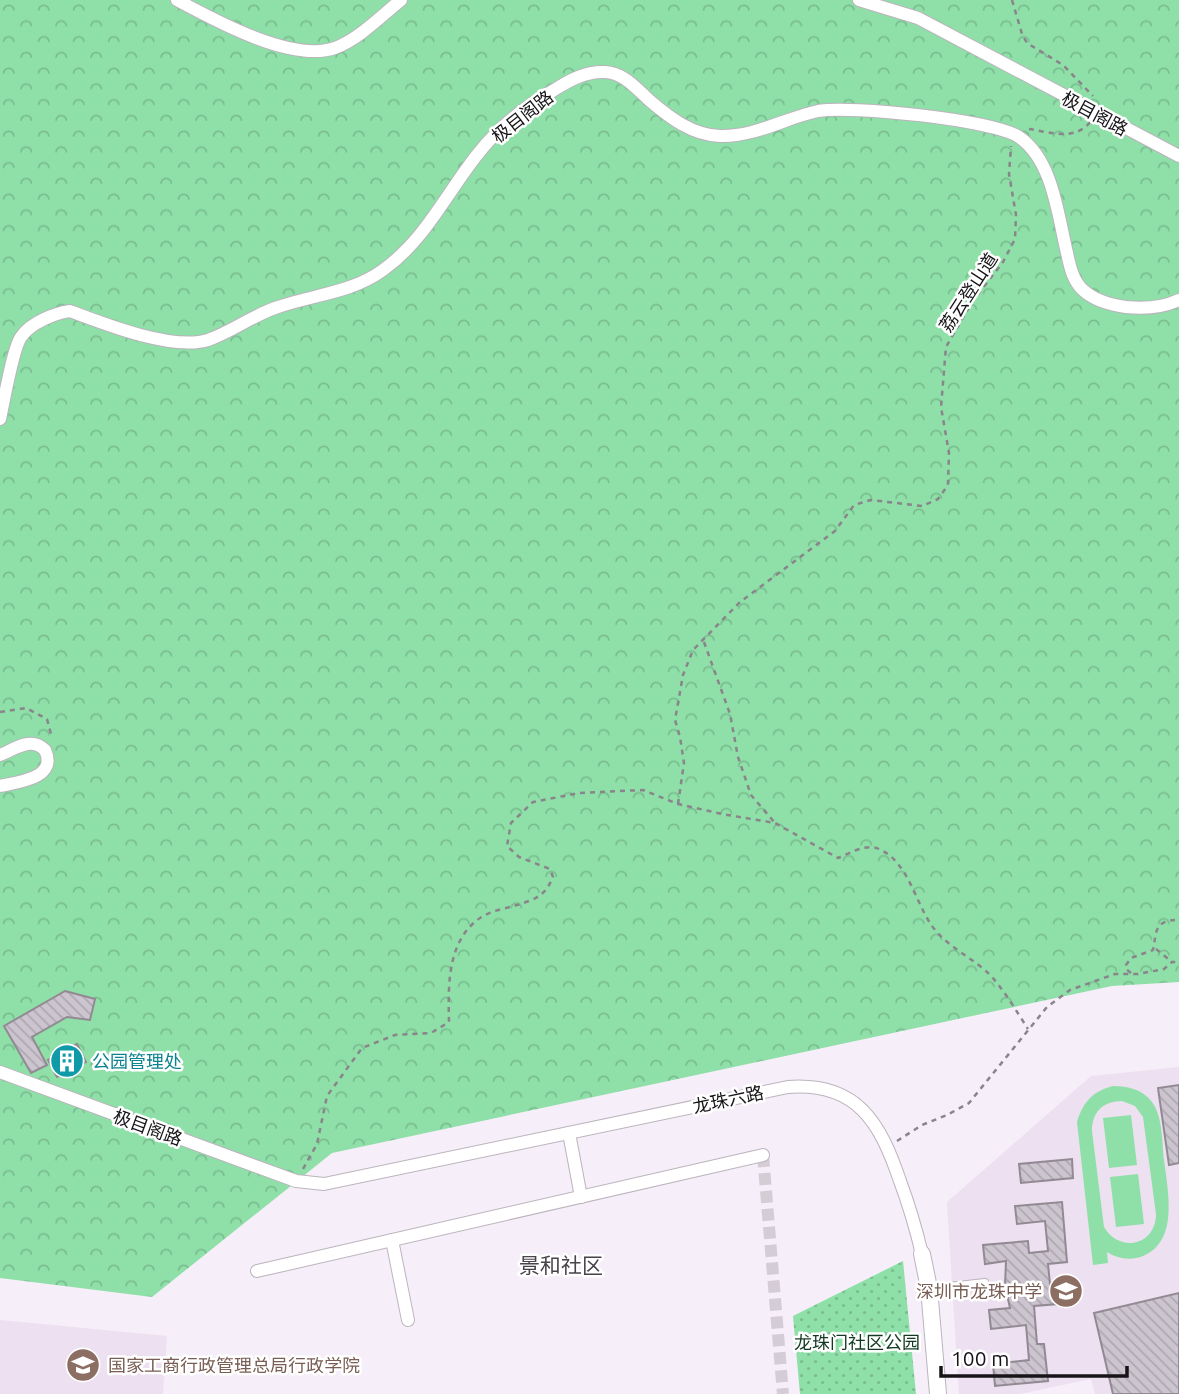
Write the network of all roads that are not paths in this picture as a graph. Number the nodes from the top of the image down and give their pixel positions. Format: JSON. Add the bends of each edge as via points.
{"nodes":[{"id":1,"x":177,"y":0,"type":"edge"},
{"id":2,"x":401,"y":0,"type":"edge"},
{"id":3,"x":859,"y":0,"type":"edge"},
{"id":4,"x":1179,"y":156,"type":"edge"},
{"id":5,"x":1179,"y":300,"type":"edge"},
{"id":6,"x":0,"y":419,"type":"edge"},
{"id":7,"x":0,"y":755,"type":"edge"},
{"id":8,"x":0,"y":786,"type":"edge"},
{"id":9,"x":0,"y":1072,"type":"edge"},
{"id":10,"x":569,"y":1133,"type":"junction"},
{"id":11,"x":763,"y":1155,"type":"dead end"},
{"id":12,"x":296,"y":1181,"type":"joint"},
{"id":13,"x":581,"y":1197,"type":"junction"},
{"id":14,"x":393,"y":1240,"type":"junction"},
{"id":15,"x":922,"y":1254,"type":"joint"},
{"id":16,"x":257,"y":1270,"type":"dead end"},
{"id":17,"x":985,"y":1282,"type":"dead end"},
{"id":18,"x":929,"y":1288,"type":"junction"},
{"id":19,"x":408,"y":1320,"type":"dead end"},
{"id":20,"x":937,"y":1394,"type":"edge"}],
"edges":[{"from":1,"to":2,"type":"street","via":[[226,27],[292,48],[321,51],[344,44]]},
{"from":3,"to":4,"type":"street","name":"极目阁路","via":[[918,18]]},
{"from":5,"to":6,"type":"street","name":"极目阁路","via":[[1158,308],[1135,308],[1102,302],[1081,289],[1071,269],[1047,178],[1033,151],[1007,130],[843,108],[806,114],[740,135],[711,136],[669,117],[624,78],[600,72],[586,74],[536,101],[484,146],[422,233],[364,283],[274,308],[198,342],[160,340],[70,311],[60,312],[28,329],[19,340]]},
{"from":7,"to":8,"type":"street","via":[[30,743],[42,746],[48,754],[42,774]]},
{"from":9,"to":12,"type":"street","name":"极目阁路"},
{"from":10,"to":12,"type":"street","name":"龙珠六路","via":[[336,1182]]},
{"from":10,"to":13,"type":"street"},
{"from":10,"to":15,"type":"street","name":"龙珠六路","via":[[788,1087],[829,1089],[847,1097],[878,1128],[889,1147]]},
{"from":11,"to":13,"type":"street"},
{"from":13,"to":14,"type":"street"},
{"from":14,"to":16,"type":"street"},
{"from":14,"to":19,"type":"street"},
{"from":15,"to":18,"type":"street","name":"龙珠六路"},
{"from":17,"to":18,"type":"lane"},
{"from":18,"to":20,"type":"street","name":"龙珠六路"}]}
